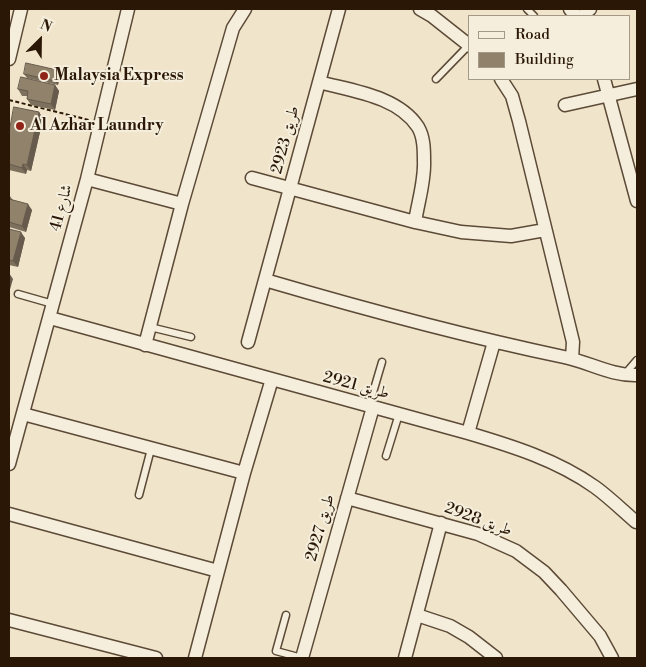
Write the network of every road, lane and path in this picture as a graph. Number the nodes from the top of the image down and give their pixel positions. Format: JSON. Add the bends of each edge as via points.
{"nodes":[{"id":1,"x":21,"y":9,"type":"edge"},
{"id":2,"x":128,"y":9,"type":"edge"},
{"id":3,"x":245,"y":9,"type":"edge"},
{"id":4,"x":339,"y":9,"type":"edge"},
{"id":5,"x":420,"y":9,"type":"edge"},
{"id":6,"x":13,"y":22,"type":"edge"},
{"id":7,"x":468,"y":44,"type":"edge"},
{"id":8,"x":468,"y":46,"type":"edge"},
{"id":9,"x":9,"y":59,"type":"edge"},
{"id":10,"x":436,"y":78,"type":"dead end"},
{"id":11,"x":502,"y":80,"type":"edge"},
{"id":12,"x":604,"y":80,"type":"edge"},
{"id":13,"x":319,"y":82,"type":"junction"},
{"id":14,"x":637,"y":89,"type":"edge"},
{"id":15,"x":610,"y":95,"type":"junction"},
{"id":16,"x":9,"y":100,"type":"edge"},
{"id":17,"x":564,"y":105,"type":"dead end"},
{"id":18,"x":101,"y":123,"type":"junction"},
{"id":19,"x":252,"y":178,"type":"dead end"},
{"id":20,"x":87,"y":179,"type":"junction"},
{"id":21,"x":290,"y":189,"type":"junction"},
{"id":22,"x":637,"y":201,"type":"edge"},
{"id":23,"x":182,"y":204,"type":"junction"},
{"id":24,"x":415,"y":222,"type":"junction"},
{"id":25,"x":545,"y":230,"type":"junction"},
{"id":26,"x":265,"y":280,"type":"junction"},
{"id":27,"x":18,"y":294,"type":"dead end"},
{"id":28,"x":53,"y":304,"type":"junction"},
{"id":29,"x":50,"y":318,"type":"junction"},
{"id":30,"x":150,"y":327,"type":"junction"},
{"id":31,"x":191,"y":337,"type":"dead end"},
{"id":32,"x":248,"y":342,"type":"dead end"},
{"id":33,"x":494,"y":342,"type":"junction"},
{"id":34,"x":145,"y":345,"type":"junction"},
{"id":35,"x":572,"y":359,"type":"junction"},
{"id":36,"x":637,"y":360,"type":"edge"},
{"id":37,"x":382,"y":362,"type":"dead end"},
{"id":38,"x":631,"y":375,"type":"edge"},
{"id":39,"x":272,"y":379,"type":"junction"},
{"id":40,"x":371,"y":407,"type":"junction"},
{"id":41,"x":23,"y":414,"type":"junction"},
{"id":42,"x":399,"y":414,"type":"junction"},
{"id":43,"x":468,"y":433,"type":"junction"},
{"id":44,"x":151,"y":448,"type":"junction"},
{"id":45,"x":386,"y":456,"type":"dead end"},
{"id":46,"x":9,"y":464,"type":"edge"},
{"id":47,"x":244,"y":473,"type":"junction"},
{"id":48,"x":139,"y":495,"type":"dead end"},
{"id":49,"x":347,"y":498,"type":"junction"},
{"id":50,"x":9,"y":514,"type":"edge"},
{"id":51,"x":637,"y":522,"type":"edge"},
{"id":52,"x":441,"y":523,"type":"junction"},
{"id":53,"x":218,"y":571,"type":"junction"},
{"id":54,"x":286,"y":615,"type":"dead end"},
{"id":55,"x":417,"y":615,"type":"junction"},
{"id":56,"x":9,"y":620,"type":"edge"},
{"id":57,"x":275,"y":655,"type":"edge"},
{"id":58,"x":156,"y":658,"type":"edge"},
{"id":59,"x":195,"y":658,"type":"edge"},
{"id":60,"x":302,"y":658,"type":"edge"},
{"id":61,"x":406,"y":658,"type":"edge"},
{"id":62,"x":496,"y":658,"type":"edge"},
{"id":63,"x":612,"y":658,"type":"edge"}],
"edges":[{"from":1,"to":6,"type":"street"},
{"from":2,"to":18,"type":"street","name":"شارع 41"},
{"from":3,"to":23,"type":"street","via":[[233,28]]},
{"from":4,"to":13,"type":"street","name":"طريق 2923"},
{"from":5,"to":7,"type":"street"},
{"from":6,"to":9,"type":"street"},
{"from":8,"to":10,"type":"lane"},
{"from":11,"to":25,"type":"street","via":[[512,96]]},
{"from":12,"to":15,"type":"street"},
{"from":13,"to":21,"type":"street","name":"طريق 2923"},
{"from":13,"to":24,"type":"street","via":[[385,100],[418,128],[424,144],[425,163]]},
{"from":14,"to":15,"type":"street"},
{"from":15,"to":17,"type":"street"},
{"from":15,"to":22,"type":"street"},
{"from":16,"to":18,"type":"path"},
{"from":18,"to":20,"type":"street","name":"شارع 41"},
{"from":19,"to":21,"type":"street"},
{"from":20,"to":23,"type":"street"},
{"from":20,"to":28,"type":"street","name":"شارع 41"},
{"from":21,"to":24,"type":"street"},
{"from":21,"to":26,"type":"street","name":"طريق 2923"},
{"from":23,"to":30,"type":"street"},
{"from":24,"to":25,"type":"street","via":[[487,235],[511,236]]},
{"from":25,"to":35,"type":"street","via":[[573,342]]},
{"from":26,"to":32,"type":"street","name":"طريق 2923"},
{"from":26,"to":33,"type":"street"},
{"from":27,"to":28,"type":"lane"},
{"from":28,"to":29,"type":"street","name":"شارع 41"},
{"from":29,"to":34,"type":"street","name":"طريق 2921"},
{"from":29,"to":41,"type":"street","name":"شارع 41"},
{"from":30,"to":31,"type":"lane"},
{"from":30,"to":34,"type":"street"},
{"from":33,"to":35,"type":"street"},
{"from":33,"to":43,"type":"street"},
{"from":34,"to":39,"type":"street","name":"طريق 2921"},
{"from":35,"to":38,"type":"street","via":[[605,371]]},
{"from":36,"to":38,"type":"lane"},
{"from":37,"to":40,"type":"lane"},
{"from":39,"to":40,"type":"street","name":"طريق 2921"},
{"from":39,"to":47,"type":"street"},
{"from":40,"to":42,"type":"street","name":"طريق 2921"},
{"from":40,"to":49,"type":"street","name":"طريق 2927"},
{"from":41,"to":44,"type":"street"},
{"from":41,"to":46,"type":"street","name":"شارع 41"},
{"from":42,"to":43,"type":"street","name":"طريق 2921"},
{"from":42,"to":45,"type":"lane"},
{"from":43,"to":51,"type":"street","name":"طريق 2921","via":[[528,452],[567,470],[595,487]]},
{"from":44,"to":47,"type":"street"},
{"from":44,"to":48,"type":"lane"},
{"from":47,"to":53,"type":"street"},
{"from":49,"to":52,"type":"street","name":"طريق 2928"},
{"from":49,"to":60,"type":"street","name":"طريق 2927"},
{"from":50,"to":53,"type":"street"},
{"from":52,"to":55,"type":"street"},
{"from":52,"to":63,"type":"street","name":"طريق 2928","via":[[492,539],[535,565],[600,636]]},
{"from":53,"to":59,"type":"street"},
{"from":54,"to":57,"type":"lane"},
{"from":55,"to":61,"type":"street"},
{"from":55,"to":62,"type":"street","via":[[450,626]]},
{"from":56,"to":58,"type":"street"},
{"from":57,"to":60,"type":"lane"}]}
